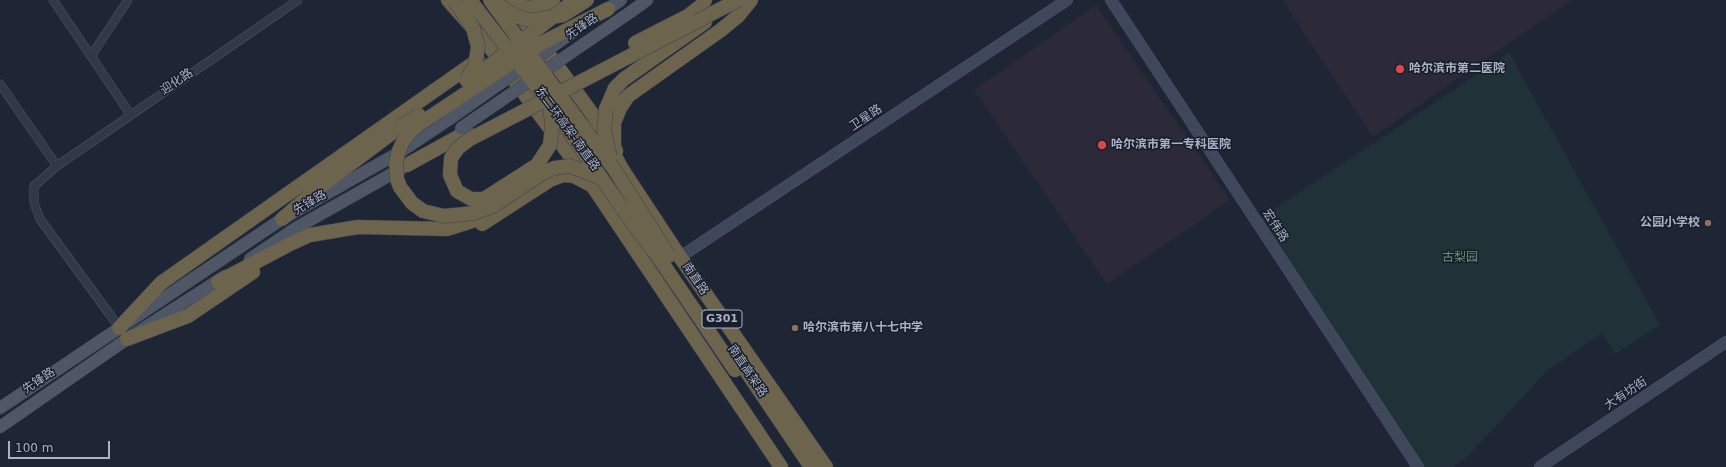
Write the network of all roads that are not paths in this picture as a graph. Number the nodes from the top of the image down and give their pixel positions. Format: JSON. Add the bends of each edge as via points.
{"nodes":[{"id":1,"x":53,"y":0,"type":"edge"},
{"id":2,"x":128,"y":0,"type":"edge"},
{"id":3,"x":298,"y":0,"type":"edge"},
{"id":4,"x":470,"y":0,"type":"edge"},
{"id":5,"x":490,"y":0,"type":"edge"},
{"id":6,"x":494,"y":0,"type":"edge"},
{"id":7,"x":511,"y":0,"type":"edge"},
{"id":8,"x":553,"y":0,"type":"edge"},
{"id":9,"x":575,"y":0,"type":"edge"},
{"id":10,"x":587,"y":0,"type":"edge"},
{"id":11,"x":621,"y":0,"type":"edge"},
{"id":12,"x":647,"y":0,"type":"edge"},
{"id":13,"x":705,"y":0,"type":"edge"},
{"id":14,"x":724,"y":0,"type":"edge"},
{"id":15,"x":739,"y":0,"type":"edge"},
{"id":16,"x":751,"y":0,"type":"edge"},
{"id":17,"x":1067,"y":0,"type":"edge"},
{"id":18,"x":1111,"y":0,"type":"edge"},
{"id":19,"x":453,"y":4,"type":"edge"},
{"id":20,"x":526,"y":8,"type":"junction"},
{"id":21,"x":608,"y":8,"type":"junction"},
{"id":22,"x":525,"y":22,"type":"junction"},
{"id":23,"x":492,"y":50,"type":"junction"},
{"id":24,"x":91,"y":56,"type":"junction"},
{"id":25,"x":459,"y":82,"type":"junction"},
{"id":26,"x":0,"y":84,"type":"edge"},
{"id":27,"x":550,"y":104,"type":"junction"},
{"id":28,"x":606,"y":110,"type":"junction"},
{"id":29,"x":130,"y":114,"type":"junction"},
{"id":30,"x":464,"y":130,"type":"junction"},
{"id":31,"x":407,"y":165,"type":"joint"},
{"id":32,"x":58,"y":166,"type":"junction"},
{"id":33,"x":618,"y":169,"type":"junction"},
{"id":34,"x":598,"y":183,"type":"junction"},
{"id":35,"x":493,"y":206,"type":"junction"},
{"id":36,"x":639,"y":207,"type":"junction"},
{"id":37,"x":628,"y":218,"type":"junction"},
{"id":38,"x":282,"y":219,"type":"junction"},
{"id":39,"x":327,"y":232,"type":"junction"},
{"id":40,"x":305,"y":238,"type":"junction"},
{"id":41,"x":670,"y":258,"type":"junction"},
{"id":42,"x":218,"y":282,"type":"junction"},
{"id":43,"x":123,"y":333,"type":"junction"},
{"id":44,"x":1726,"y":342,"type":"edge"},
{"id":45,"x":0,"y":408,"type":"edge"},
{"id":46,"x":0,"y":427,"type":"edge"},
{"id":47,"x":781,"y":467,"type":"edge"},
{"id":48,"x":788,"y":467,"type":"edge"},
{"id":49,"x":800,"y":467,"type":"edge"},
{"id":50,"x":811,"y":467,"type":"edge"},
{"id":51,"x":821,"y":467,"type":"edge"},
{"id":52,"x":826,"y":467,"type":"edge"},
{"id":53,"x":1418,"y":467,"type":"edge"},
{"id":54,"x":1540,"y":467,"type":"edge"}],
"edges":[{"from":1,"to":24,"type":"street"},
{"from":2,"to":24,"type":"street"},
{"from":3,"to":29,"type":"street","name":"迎化路"},
{"from":4,"to":27,"type":"highway","name":"东二环高架-南直路","bridge":true},
{"from":5,"to":33,"type":"highway","name":"东二环高架-南直路","bridge":true},
{"from":6,"to":10,"type":"highway","bridge":true,"via":[[508,12],[524,19],[535,20],[563,15]]},
{"from":7,"to":20,"type":"highway"},
{"from":8,"to":20,"type":"highway","via":[[542,6]]},
{"from":9,"to":25,"type":"highway","bridge":true},
{"from":11,"to":21,"type":"main road","name":"先锋路","bridge":true},
{"from":12,"to":30,"type":"main road","bridge":true},
{"from":13,"to":30,"type":"highway","bridge":true,"via":[[688,16]]},
{"from":14,"to":28,"type":"highway","bridge":true,"via":[[709,19],[624,79],[615,88]]},
{"from":15,"to":27,"type":"highway","bridge":true,"via":[[462,144],[454,153],[449,165],[450,179],[457,191],[471,199],[484,199],[537,164],[550,145]]},
{"from":15,"to":28,"type":"highway","bridge":true,"via":[[726,15],[633,83]]},
{"from":16,"to":33,"type":"highway","via":[[738,16],[721,30],[628,96],[614,123]]},
{"from":17,"to":41,"type":"main road","name":"卫星路"},
{"from":18,"to":53,"type":"main road","name":"宏伟路"},
{"from":19,"to":23,"type":"highway","number":"G301"},
{"from":19,"to":25,"type":"highway","bridge":true,"via":[[473,28],[478,47],[475,66]]},
{"from":20,"to":22,"type":"highway"},
{"from":21,"to":35,"type":"highway","bridge":true,"via":[[540,44],[415,127],[404,139],[396,163],[397,179],[412,204],[423,211],[444,216],[474,213]]},
{"from":21,"to":38,"type":"main road","name":"先锋路","bridge":true,"via":[[400,152]]},
{"from":22,"to":23,"type":"highway"},
{"from":22,"to":33,"type":"highway","via":[[593,115]]},
{"from":23,"to":25,"type":"highway"},
{"from":23,"to":34,"type":"highway","number":"G301"},
{"from":24,"to":29,"type":"street"},
{"from":25,"to":38,"type":"highway","bridge":true,"via":[[316,190]]},
{"from":25,"to":43,"type":"highway","via":[[161,283]]},
{"from":26,"to":32,"type":"street"},
{"from":27,"to":34,"type":"highway","name":"东二环高架-南直路","bridge":true},
{"from":28,"to":33,"type":"highway","bridge":true,"via":[[606,145]]},
{"from":29,"to":32,"type":"street","name":"迎化路"},
{"from":30,"to":31,"type":"highway"},
{"from":31,"to":42,"type":"main road","name":"先锋路","via":[[296,228]]},
{"from":32,"to":43,"type":"street","name":"迎化路","via":[[34,186],[34,203],[40,219]]},
{"from":33,"to":34,"type":"street"},
{"from":33,"to":36,"type":"highway","name":"东二环高架-南直路","bridge":true},
{"from":33,"to":41,"type":"highway","name":"南直路","number":"G301"},
{"from":34,"to":35,"type":"highway","bridge":true,"via":[[570,166],[554,168]]},
{"from":34,"to":37,"type":"highway","name":"东二环高架-南直路","bridge":true},
{"from":34,"to":39,"type":"highway","via":[[562,175],[457,237]]},
{"from":34,"to":47,"type":"highway","number":"G301"},
{"from":35,"to":39,"type":"highway","bridge":true,"via":[[472,220],[447,229],[375,227]]},
{"from":36,"to":41,"type":"highway","name":"东二环高架-南直路","bridge":true},
{"from":36,"to":51,"type":"highway","bridge":true,"via":[[660,229]]},
{"from":37,"to":41,"type":"highway","name":"东二环高架-南直路","bridge":true},
{"from":37,"to":48,"type":"highway","bridge":true,"via":[[654,267]]},
{"from":38,"to":43,"type":"main road","name":"先锋路"},
{"from":39,"to":40,"type":"highway"},
{"from":40,"to":42,"type":"highway"},
{"from":40,"to":43,"type":"highway","via":[[188,316]]},
{"from":41,"to":49,"type":"highway","name":"南直高架路"},
{"from":41,"to":50,"type":"highway","name":"南直高架路"},
{"from":41,"to":52,"type":"highway","name":"南直路","number":"G301"},
{"from":42,"to":43,"type":"main road","name":"先锋路"},
{"from":43,"to":45,"type":"main road","name":"先锋路"},
{"from":43,"to":46,"type":"main road","name":"先锋路"},
{"from":44,"to":54,"type":"main road","name":"大有坊街"}]}
